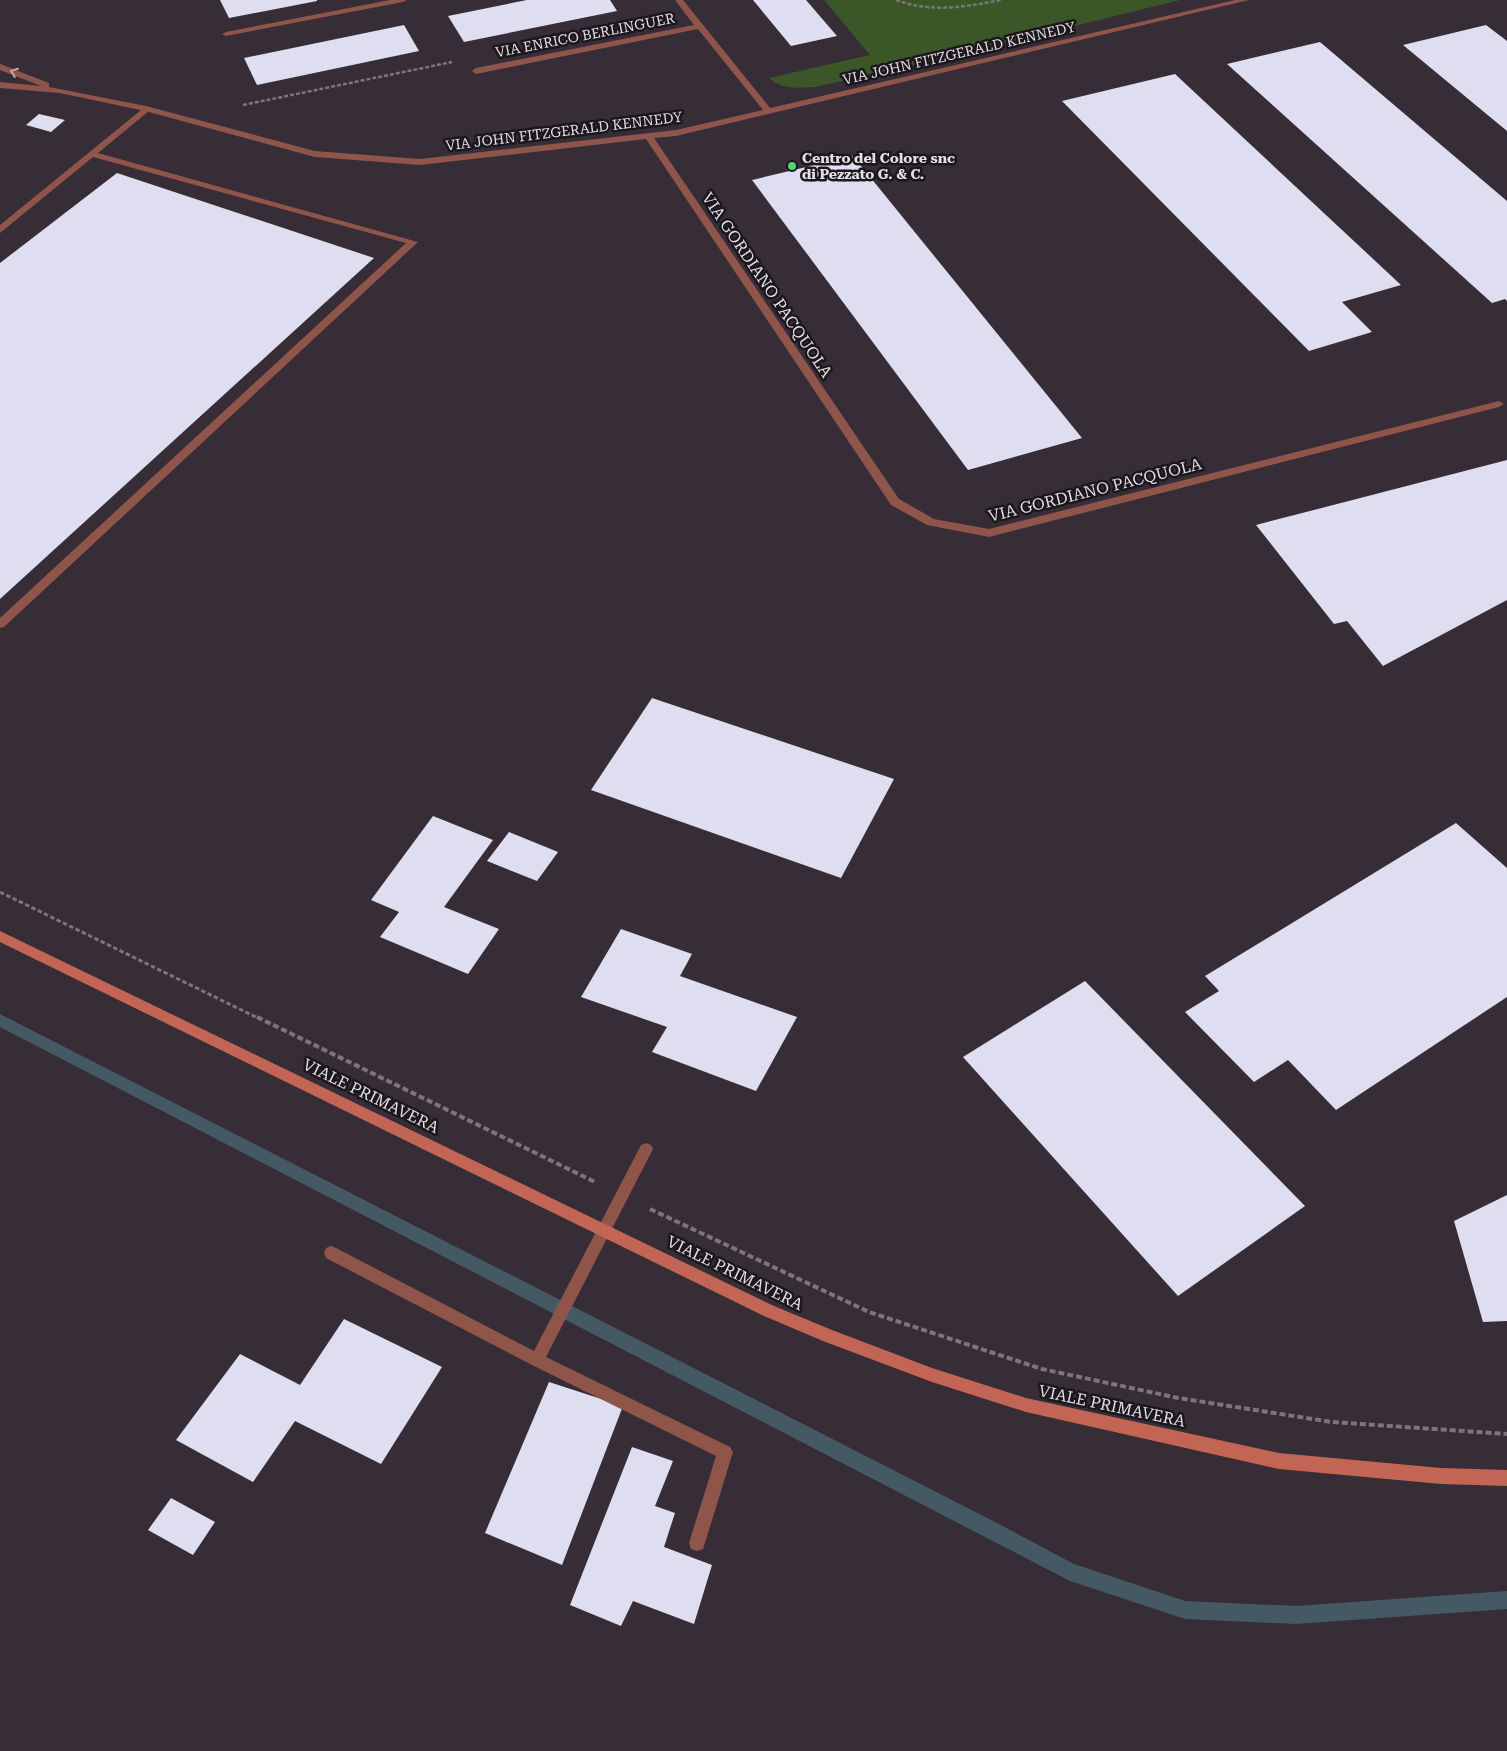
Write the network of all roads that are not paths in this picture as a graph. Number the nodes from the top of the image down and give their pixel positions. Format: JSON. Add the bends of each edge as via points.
{"nodes":[{"id":1,"x":403,"y":0,"type":"edge"},
{"id":2,"x":679,"y":0,"type":"edge"},
{"id":3,"x":1244,"y":0,"type":"edge"},
{"id":4,"x":700,"y":26,"type":"junction"},
{"id":5,"x":226,"y":34,"type":"dead end"},
{"id":6,"x":0,"y":67,"type":"edge"},
{"id":7,"x":476,"y":71,"type":"dead end"},
{"id":8,"x":0,"y":85,"type":"edge"},
{"id":9,"x":60,"y":90,"type":"junction"},
{"id":10,"x":146,"y":109,"type":"junction"},
{"id":11,"x":768,"y":111,"type":"junction"},
{"id":12,"x":649,"y":137,"type":"junction"},
{"id":13,"x":94,"y":155,"type":"junction"},
{"id":14,"x":0,"y":230,"type":"edge"},
{"id":15,"x":1499,"y":404,"type":"dead end"},
{"id":16,"x":0,"y":624,"type":"edge"},
{"id":17,"x":0,"y":936,"type":"edge"},
{"id":18,"x":646,"y":1149,"type":"dead end"},
{"id":19,"x":605,"y":1229,"type":"junction"},
{"id":20,"x":331,"y":1253,"type":"dead end"},
{"id":21,"x":538,"y":1360,"type":"junction"},
{"id":22,"x":1507,"y":1478,"type":"edge"},
{"id":23,"x":697,"y":1543,"type":"dead end"}],
"edges":[{"from":1,"to":5,"type":"street"},
{"from":2,"to":4,"type":"street","name":"VIA ENRICO BERLINGUER"},
{"from":3,"to":11,"type":"street","name":"VIA JOHN FITZGERALD KENNEDY"},
{"from":4,"to":7,"type":"street","name":"VIA ENRICO BERLINGUER"},
{"from":4,"to":11,"type":"street","name":"VIA ENRICO BERLINGUER"},
{"from":9,"to":6,"type":"street","name":"VIA JOHN FITZGERALD KENNEDY","one_way":true},
{"from":8,"to":9,"type":"street","name":"VIA JOHN FITZGERALD KENNEDY"},
{"from":9,"to":10,"type":"street","name":"VIA JOHN FITZGERALD KENNEDY"},
{"from":10,"to":12,"type":"street","name":"VIA JOHN FITZGERALD KENNEDY","via":[[315,154],[420,162]]},
{"from":10,"to":13,"type":"street"},
{"from":11,"to":12,"type":"street","name":"VIA JOHN FITZGERALD KENNEDY"},
{"from":12,"to":15,"type":"street","name":"VIA GORDIANO PACQUOLA","via":[[895,502],[931,522],[989,533]]},
{"from":13,"to":14,"type":"street"},
{"from":13,"to":16,"type":"street","via":[[413,242]]},
{"from":17,"to":19,"type":"main road","name":"VIALE PRIMAVERA"},
{"from":18,"to":19,"type":"street"},
{"from":19,"to":21,"type":"street"},
{"from":19,"to":22,"type":"main road","name":"VIALE PRIMAVERA","via":[[768,1311],[932,1375],[1026,1405],[1279,1461],[1440,1476]]},
{"from":20,"to":21,"type":"street"},
{"from":21,"to":23,"type":"street","via":[[725,1452]]}]}
